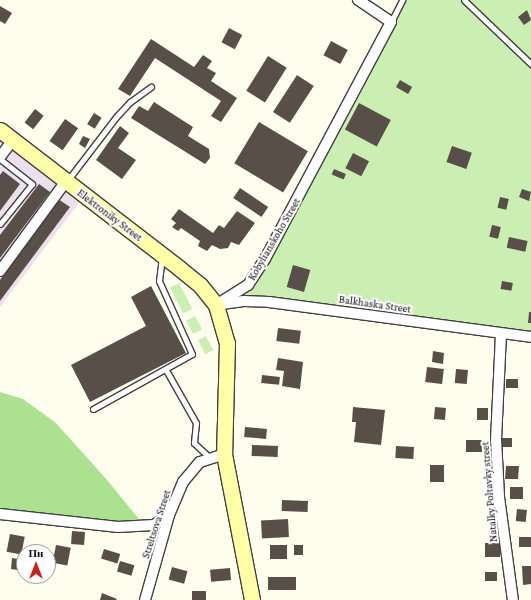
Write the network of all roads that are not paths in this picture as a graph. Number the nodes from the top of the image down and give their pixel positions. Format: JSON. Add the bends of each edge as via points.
{"nodes":[{"id":1,"x":358,"y":0,"type":"edge"},
{"id":2,"x":402,"y":0,"type":"edge"},
{"id":3,"x":464,"y":0,"type":"edge"},
{"id":4,"x":391,"y":22,"type":"junction"},
{"id":5,"x":531,"y":64,"type":"edge"},
{"id":6,"x":151,"y":87,"type":"dead end"},
{"id":7,"x":0,"y":130,"type":"edge"},
{"id":8,"x":12,"y":140,"type":"junction"},
{"id":9,"x":0,"y":158,"type":"edge"},
{"id":10,"x":66,"y":181,"type":"junction"},
{"id":11,"x":0,"y":224,"type":"edge"},
{"id":12,"x":162,"y":255,"type":"junction"},
{"id":13,"x":0,"y":271,"type":"edge"},
{"id":14,"x":216,"y":305,"type":"junction"},
{"id":15,"x":501,"y":334,"type":"junction"},
{"id":16,"x":531,"y":336,"type":"edge"},
{"id":17,"x":166,"y":370,"type":"junction"},
{"id":18,"x":93,"y":409,"type":"dead end"},
{"id":19,"x":224,"y":454,"type":"junction"},
{"id":20,"x":209,"y":457,"type":"junction"},
{"id":21,"x":0,"y":514,"type":"edge"},
{"id":22,"x":169,"y":516,"type":"junction"},
{"id":23,"x":145,"y":600,"type":"edge"},
{"id":24,"x":252,"y":600,"type":"edge"},
{"id":25,"x":513,"y":600,"type":"edge"}],
"edges":[{"from":1,"to":4,"type":"street"},
{"from":2,"to":4,"type":"lane"},
{"from":3,"to":5,"type":"lane"},
{"from":4,"to":14,"type":"street","name":"Kobylianskoho Street","via":[[265,259],[248,285]]},
{"from":6,"to":10,"type":"lane","via":[[130,102],[116,117]]},
{"from":7,"to":8,"type":"main road","name":"Elektroniky Street"},
{"from":8,"to":9,"type":"street"},
{"from":8,"to":10,"type":"main road","name":"Elektroniky Street"},
{"from":9,"to":11,"type":"lane","via":[[32,184]]},
{"from":10,"to":12,"type":"main road","name":"Elektroniky Street"},
{"from":10,"to":13,"type":"street"},
{"from":12,"to":14,"type":"main road","name":"Elektroniky Street","via":[[200,285]]},
{"from":12,"to":17,"type":"lane","via":[[160,282],[192,354]]},
{"from":14,"to":15,"type":"street","name":"Balkhaska Street","via":[[244,301],[269,302]]},
{"from":14,"to":19,"type":"main road","via":[[227,343]]},
{"from":15,"to":16,"type":"street","name":"Balkhaska Street"},
{"from":15,"to":25,"type":"street","name":"Natalky Poltavky street","via":[[496,439],[499,497]]},
{"from":17,"to":18,"type":"lane"},
{"from":17,"to":20,"type":"lane","via":[[196,423],[194,443]]},
{"from":19,"to":20,"type":"street","name":"Streltsova Street"},
{"from":19,"to":24,"type":"main road"},
{"from":20,"to":22,"type":"street","name":"Streltsova Street","via":[[189,473]]},
{"from":21,"to":22,"type":"street","via":[[118,527],[154,525]]},
{"from":22,"to":23,"type":"street","name":"Streltsova Street"}]}
